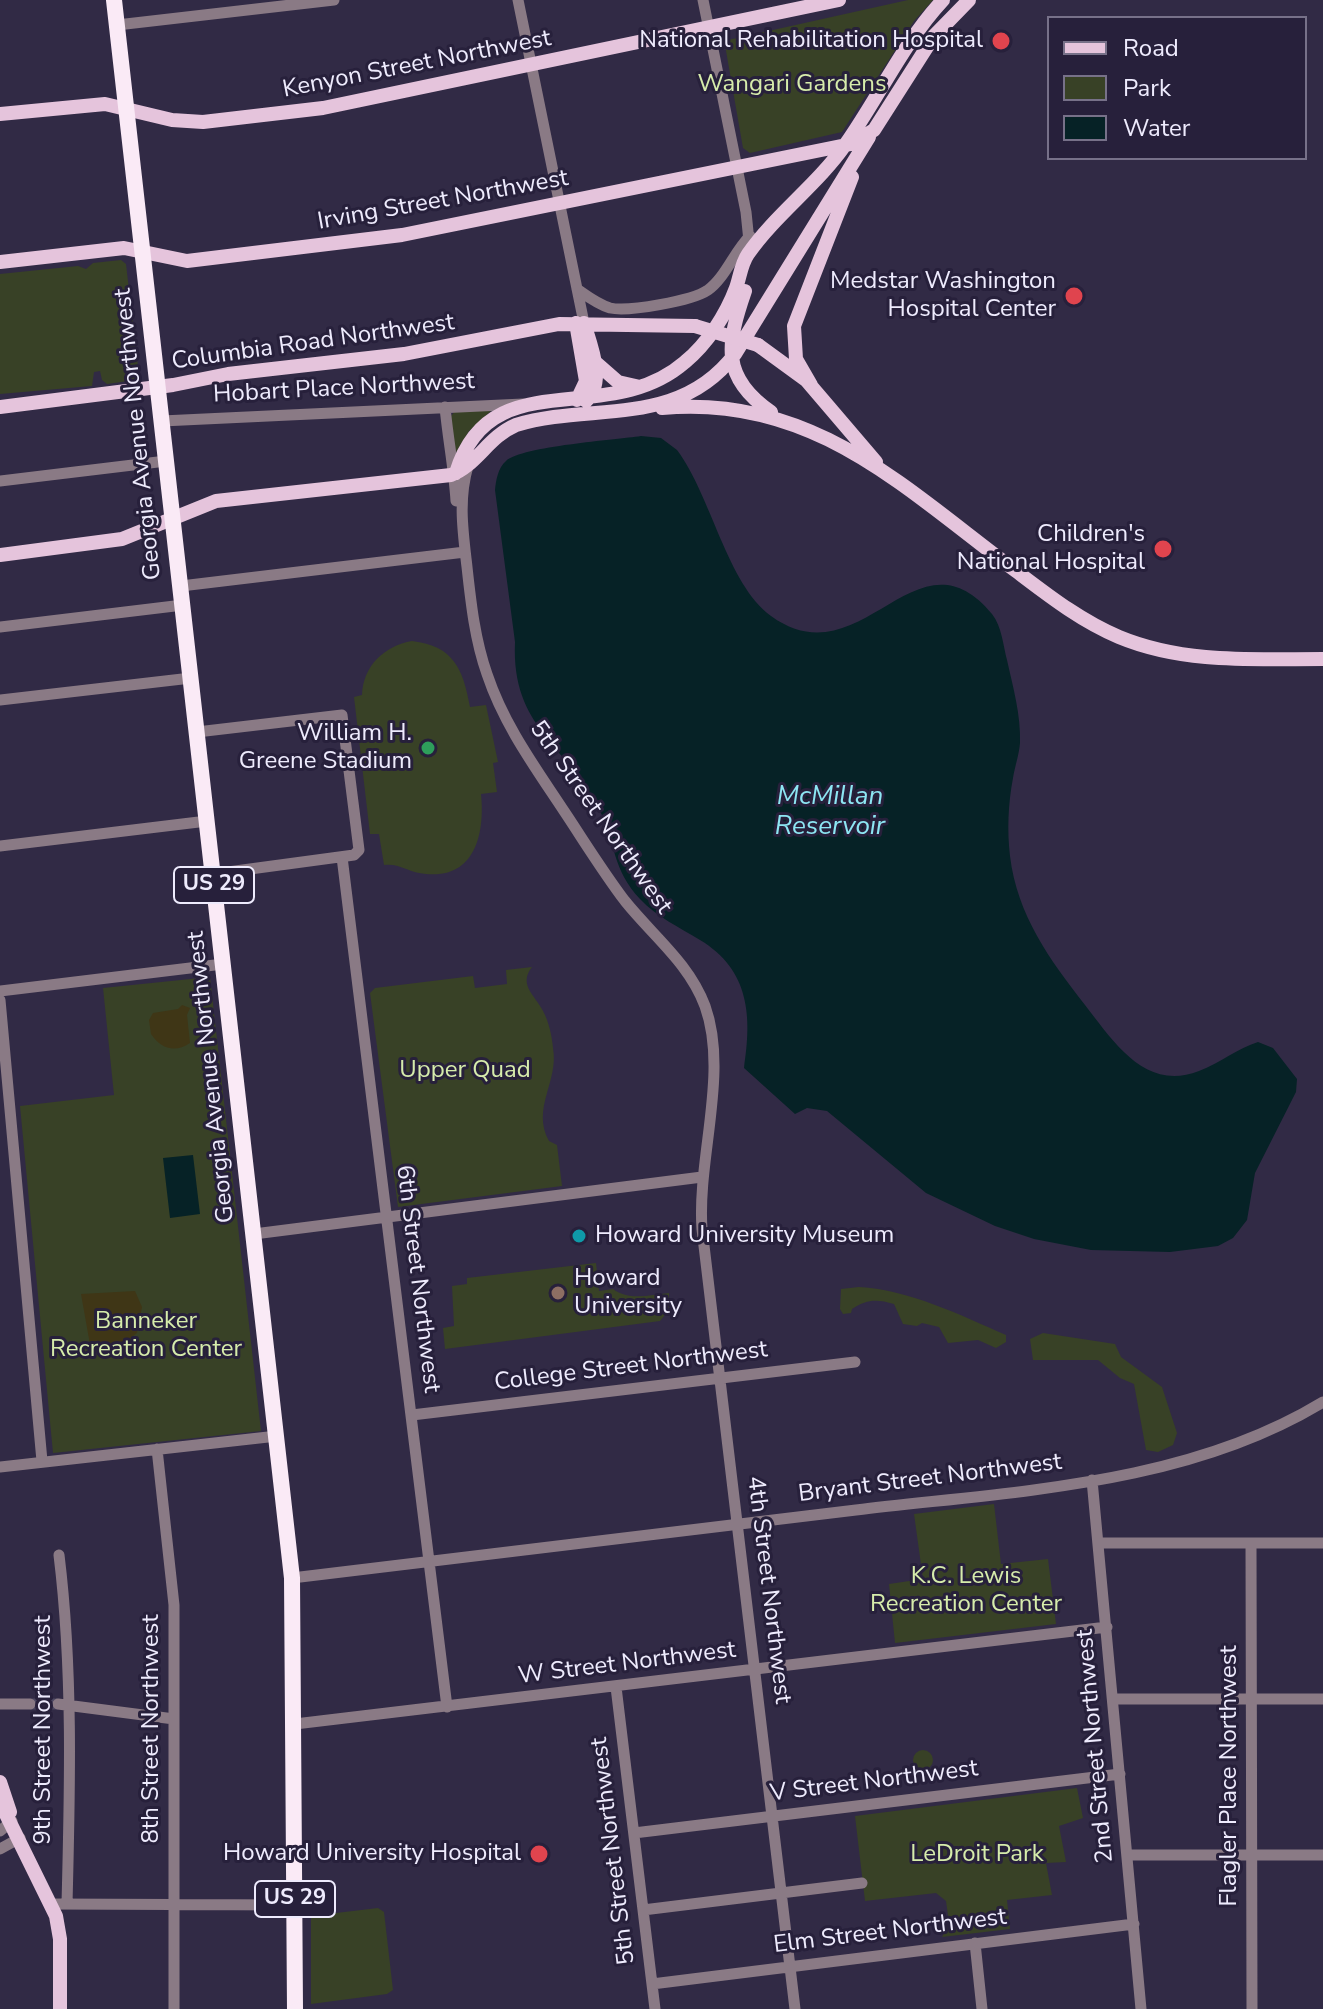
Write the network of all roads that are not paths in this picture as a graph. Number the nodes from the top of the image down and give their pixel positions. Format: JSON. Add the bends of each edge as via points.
{"nodes":[{"id":1,"x":114,"y":0,"type":"edge"},
{"id":2,"x":334,"y":0,"type":"edge"},
{"id":3,"x":518,"y":0,"type":"edge"},
{"id":4,"x":703,"y":0,"type":"edge"},
{"id":5,"x":839,"y":0,"type":"edge"},
{"id":6,"x":943,"y":0,"type":"edge"},
{"id":7,"x":969,"y":0,"type":"edge"},
{"id":8,"x":117,"y":25,"type":"junction"},
{"id":9,"x":709,"y":28,"type":"junction"},
{"id":10,"x":531,"y":66,"type":"junction"},
{"id":11,"x":126,"y":108,"type":"junction"},
{"id":12,"x":0,"y":114,"type":"edge"},
{"id":13,"x":874,"y":130,"type":"junction"},
{"id":14,"x":844,"y":146,"type":"junction"},
{"id":15,"x":856,"y":158,"type":"junction"},
{"id":16,"x":736,"y":168,"type":"junction"},
{"id":17,"x":558,"y":204,"type":"junction"},
{"id":18,"x":750,"y":244,"type":"junction"},
{"id":19,"x":143,"y":253,"type":"junction"},
{"id":20,"x":0,"y":262,"type":"edge"},
{"id":21,"x":577,"y":289,"type":"junction"},
{"id":22,"x":580,"y":323,"type":"junction"},
{"id":23,"x":731,"y":359,"type":"junction"},
{"id":24,"x":593,"y":360,"type":"junction"},
{"id":25,"x":811,"y":385,"type":"junction"},
{"id":26,"x":649,"y":386,"type":"junction"},
{"id":27,"x":158,"y":388,"type":"junction"},
{"id":28,"x":583,"y":399,"type":"junction"},
{"id":29,"x":528,"y":404,"type":"junction"},
{"id":30,"x":0,"y":407,"type":"edge"},
{"id":31,"x":445,"y":407,"type":"junction"},
{"id":32,"x":642,"y":410,"type":"junction"},
{"id":33,"x":779,"y":417,"type":"junction"},
{"id":34,"x":162,"y":421,"type":"junction"},
{"id":35,"x":166,"y":461,"type":"junction"},
{"id":36,"x":466,"y":466,"type":"junction"},
{"id":37,"x":893,"y":479,"type":"junction"},
{"id":38,"x":0,"y":481,"type":"edge"},
{"id":39,"x":173,"y":519,"type":"junction"},
{"id":40,"x":465,"y":552,"type":"junction"},
{"id":41,"x":0,"y":555,"type":"edge"},
{"id":42,"x":181,"y":586,"type":"junction"},
{"id":43,"x":183,"y":605,"type":"junction"},
{"id":44,"x":0,"y":627,"type":"edge"},
{"id":45,"x":1323,"y":659,"type":"edge"},
{"id":46,"x":191,"y":678,"type":"junction"},
{"id":47,"x":0,"y":700,"type":"edge"},
{"id":48,"x":197,"y":732,"type":"junction"},
{"id":49,"x":207,"y":821,"type":"junction"},
{"id":50,"x":0,"y":846,"type":"edge"},
{"id":51,"x":342,"y":857,"type":"junction"},
{"id":52,"x":213,"y":874,"type":"junction"},
{"id":53,"x":223,"y":964,"type":"junction"},
{"id":54,"x":0,"y":991,"type":"edge"},
{"id":55,"x":0,"y":1000,"type":"edge"},
{"id":56,"x":702,"y":1177,"type":"junction"},
{"id":57,"x":387,"y":1218,"type":"junction"},
{"id":58,"x":254,"y":1234,"type":"junction"},
{"id":59,"x":855,"y":1362,"type":"dead end"},
{"id":60,"x":720,"y":1378,"type":"junction"},
{"id":61,"x":1323,"y":1402,"type":"edge"},
{"id":62,"x":412,"y":1415,"type":"junction"},
{"id":63,"x":277,"y":1436,"type":"junction"},
{"id":64,"x":157,"y":1449,"type":"junction"},
{"id":65,"x":42,"y":1461,"type":"junction"},
{"id":66,"x":0,"y":1467,"type":"edge"},
{"id":67,"x":1092,"y":1480,"type":"junction"},
{"id":68,"x":738,"y":1525,"type":"junction"},
{"id":69,"x":1099,"y":1543,"type":"junction"},
{"id":70,"x":1251,"y":1543,"type":"junction"},
{"id":71,"x":1323,"y":1543,"type":"edge"},
{"id":72,"x":59,"y":1555,"type":"dead end"},
{"id":73,"x":429,"y":1562,"type":"junction"},
{"id":74,"x":292,"y":1578,"type":"junction"},
{"id":75,"x":1107,"y":1627,"type":"junction"},
{"id":76,"x":756,"y":1670,"type":"junction"},
{"id":77,"x":616,"y":1687,"type":"junction"},
{"id":78,"x":1113,"y":1699,"type":"junction"},
{"id":79,"x":1252,"y":1699,"type":"junction"},
{"id":80,"x":1323,"y":1699,"type":"edge"},
{"id":81,"x":0,"y":1704,"type":"edge"},
{"id":82,"x":30,"y":1704,"type":"tunnel mouth"},
{"id":83,"x":63,"y":1704,"type":"junction"},
{"id":84,"x":447,"y":1707,"type":"junction"},
{"id":85,"x":174,"y":1719,"type":"junction"},
{"id":86,"x":295,"y":1724,"type":"junction"},
{"id":87,"x":1120,"y":1774,"type":"junction"},
{"id":88,"x":0,"y":1782,"type":"edge"},
{"id":89,"x":0,"y":1802,"type":"edge"},
{"id":90,"x":774,"y":1816,"type":"junction"},
{"id":91,"x":12,"y":1821,"type":"junction"},
{"id":92,"x":0,"y":1831,"type":"edge"},
{"id":93,"x":634,"y":1833,"type":"junction"},
{"id":94,"x":20,"y":1838,"type":"junction"},
{"id":95,"x":0,"y":1849,"type":"edge"},
{"id":96,"x":1128,"y":1855,"type":"junction"},
{"id":97,"x":1252,"y":1855,"type":"junction"},
{"id":98,"x":1323,"y":1855,"type":"edge"},
{"id":99,"x":862,"y":1883,"type":"dead end"},
{"id":100,"x":783,"y":1892,"type":"junction"},
{"id":101,"x":51,"y":1904,"type":"junction"},
{"id":102,"x":67,"y":1904,"type":"junction"},
{"id":103,"x":175,"y":1905,"type":"junction"},
{"id":104,"x":295,"y":1905,"type":"junction"},
{"id":105,"x":643,"y":1910,"type":"junction"},
{"id":106,"x":1134,"y":1924,"type":"junction"},
{"id":107,"x":975,"y":1943,"type":"junction"},
{"id":108,"x":792,"y":1966,"type":"junction"},
{"id":109,"x":652,"y":1984,"type":"junction"},
{"id":110,"x":60,"y":2009,"type":"edge"},
{"id":111,"x":174,"y":2009,"type":"edge"},
{"id":112,"x":295,"y":2009,"type":"edge"},
{"id":113,"x":655,"y":2009,"type":"edge"},
{"id":114,"x":795,"y":2009,"type":"edge"},
{"id":115,"x":982,"y":2009,"type":"edge"},
{"id":116,"x":1141,"y":2009,"type":"edge"},
{"id":117,"x":1252,"y":2009,"type":"edge"}],
"edges":[{"from":1,"to":8,"type":"highway","name":"Georgia Avenue Northwest","number":"US 29"},
{"from":2,"to":8,"type":"street"},
{"from":3,"to":10,"type":"street"},
{"from":4,"to":9,"type":"street"},
{"from":5,"to":9,"type":"main road","name":"Kenyon Street Northwest"},
{"from":6,"to":14,"type":"main road","via":[[910,40]]},
{"from":7,"to":13,"type":"main road","name":"Irving Street Northwest","via":[[934,36]]},
{"from":8,"to":11,"type":"highway","name":"Georgia Avenue Northwest","number":"US 29"},
{"from":9,"to":10,"type":"main road","name":"Kenyon Street Northwest"},
{"from":9,"to":16,"type":"street"},
{"from":10,"to":11,"type":"main road","name":"Kenyon Street Northwest","via":[[323,108],[211,122],[172,120]]},
{"from":10,"to":17,"type":"street"},
{"from":11,"to":12,"type":"main road","name":"Kenyon Street Northwest","via":[[95,104]]},
{"from":11,"to":19,"type":"highway","name":"Georgia Avenue Northwest","number":"US 29"},
{"from":13,"to":14,"type":"main road","name":"Irving Street Northwest"},
{"from":13,"to":15,"type":"main road"},
{"from":14,"to":16,"type":"main road","name":"Irving Street Northwest"},
{"from":14,"to":18,"type":"main road","name":"Hobart Place Northwest"},
{"from":15,"to":23,"type":"main road"},
{"from":15,"to":25,"type":"main road","via":[[794,326],[796,359]]},
{"from":16,"to":17,"type":"main road","name":"Irving Street Northwest"},
{"from":16,"to":18,"type":"street"},
{"from":17,"to":19,"type":"main road","name":"Irving Street Northwest","via":[[402,235],[194,261]]},
{"from":17,"to":21,"type":"street"},
{"from":18,"to":21,"type":"street","via":[[732,254],[713,286],[701,294],[623,309],[602,305]]},
{"from":18,"to":23,"type":"main road"},
{"from":18,"to":26,"type":"main road","name":"Hobart Place Northwest","via":[[730,303],[710,335],[685,362]]},
{"from":19,"to":20,"type":"main road","name":"Irving Street Northwest","via":[[124,248]]},
{"from":19,"to":27,"type":"highway","name":"Georgia Avenue Northwest","number":"US 29"},
{"from":21,"to":22,"type":"street"},
{"from":22,"to":24,"type":"main road"},
{"from":22,"to":25,"type":"main road","name":"Columbia Road Northwest","bridge":true,"via":[[695,326],[758,345]]},
{"from":22,"to":27,"type":"main road","name":"Columbia Road Northwest","via":[[418,352],[228,374]]},
{"from":22,"to":28,"type":"main road"},
{"from":23,"to":32,"type":"main road","via":[[697,388]]},
{"from":23,"to":33,"type":"main road","via":[[746,390]]},
{"from":24,"to":26,"type":"main road","via":[[618,382]]},
{"from":24,"to":28,"type":"main road","via":[[596,385]]},
{"from":25,"to":37,"type":"main road"},
{"from":26,"to":28,"type":"main road","name":"Hobart Place Northwest"},
{"from":27,"to":30,"type":"main road","name":"Columbia Road Northwest"},
{"from":27,"to":34,"type":"highway","name":"Georgia Avenue Northwest","number":"US 29"},
{"from":28,"to":29,"type":"main road","name":"Hobart Place Northwest"},
{"from":28,"to":36,"type":"main road","via":[[576,406],[522,412],[499,421],[479,439]]},
{"from":29,"to":31,"type":"street","name":"Hobart Place Northwest"},
{"from":29,"to":36,"type":"main road","name":"Hobart Place Northwest","via":[[502,412],[481,427],[467,444]]},
{"from":31,"to":34,"type":"street","name":"Hobart Place Northwest"},
{"from":31,"to":36,"type":"street","name":"5th Street Northwest","via":[[449,454]]},
{"from":32,"to":33,"type":"main road","via":[[705,406]]},
{"from":32,"to":36,"type":"main road","via":[[523,423],[497,435]]},
{"from":33,"to":37,"type":"main road","via":[[821,434]]},
{"from":34,"to":35,"type":"highway","name":"Georgia Avenue Northwest","number":"US 29"},
{"from":35,"to":38,"type":"street"},
{"from":35,"to":39,"type":"highway","name":"Georgia Avenue Northwest","number":"US 29"},
{"from":36,"to":39,"type":"main road","via":[[219,501]]},
{"from":36,"to":40,"type":"street","name":"5th Street Northwest","via":[[456,502]]},
{"from":37,"to":45,"type":"main road","via":[[1066,608],[1119,637],[1192,657]]},
{"from":39,"to":41,"type":"main road","via":[[122,539]]},
{"from":39,"to":42,"type":"highway","name":"Georgia Avenue Northwest","number":"US 29"},
{"from":40,"to":42,"type":"street"},
{"from":40,"to":56,"type":"street","name":"5th Street Northwest","via":[[477,638],[505,718],[617,890],[683,966],[705,1006],[713,1055]]},
{"from":42,"to":43,"type":"highway","name":"Georgia Avenue Northwest","number":"US 29"},
{"from":43,"to":44,"type":"street"},
{"from":43,"to":46,"type":"highway","name":"Georgia Avenue Northwest","number":"US 29"},
{"from":46,"to":47,"type":"street"},
{"from":46,"to":48,"type":"highway","name":"Georgia Avenue Northwest","number":"US 29"},
{"from":48,"to":49,"type":"highway","name":"Georgia Avenue Northwest","number":"US 29"},
{"from":48,"to":51,"type":"street","via":[[344,717],[359,850]]},
{"from":49,"to":50,"type":"street"},
{"from":49,"to":52,"type":"highway","name":"Georgia Avenue Northwest","number":"US 29"},
{"from":51,"to":52,"type":"street"},
{"from":51,"to":57,"type":"street","name":"6th Street Northwest"},
{"from":52,"to":53,"type":"highway","name":"Georgia Avenue Northwest","number":"US 29"},
{"from":53,"to":54,"type":"street"},
{"from":53,"to":58,"type":"highway","name":"Georgia Avenue Northwest","number":"US 29"},
{"from":55,"to":65,"type":"street"},
{"from":56,"to":57,"type":"street"},
{"from":56,"to":60,"type":"street","name":"4th Street Northwest","via":[[702,1229]]},
{"from":57,"to":58,"type":"street"},
{"from":57,"to":62,"type":"street","name":"6th Street Northwest"},
{"from":58,"to":63,"type":"highway","name":"Georgia Avenue Northwest","number":"US 29"},
{"from":59,"to":60,"type":"street","name":"College Street Northwest"},
{"from":60,"to":62,"type":"street","name":"College Street Northwest"},
{"from":60,"to":68,"type":"street","name":"4th Street Northwest"},
{"from":61,"to":67,"type":"street","name":"Bryant Street Northwest","via":[[1224,1448]]},
{"from":62,"to":73,"type":"street","name":"6th Street Northwest"},
{"from":63,"to":64,"type":"street"},
{"from":63,"to":74,"type":"highway","name":"Georgia Avenue Northwest","number":"US 29"},
{"from":64,"to":65,"type":"street"},
{"from":64,"to":85,"type":"street","name":"8th Street Northwest","via":[[174,1605]]},
{"from":65,"to":66,"type":"street"},
{"from":67,"to":68,"type":"street","name":"Bryant Street Northwest"},
{"from":67,"to":69,"type":"street","name":"2nd Street Northwest"},
{"from":68,"to":73,"type":"street","name":"Bryant Street Northwest"},
{"from":68,"to":76,"type":"street","name":"4th Street Northwest"},
{"from":69,"to":70,"type":"street"},
{"from":69,"to":75,"type":"street","name":"2nd Street Northwest"},
{"from":70,"to":71,"type":"street"},
{"from":70,"to":79,"type":"street","name":"Flagler Place Northwest"},
{"from":72,"to":83,"type":"street","name":"9th Street Northwest","via":[[65,1585]]},
{"from":73,"to":74,"type":"street","name":"Bryant Street Northwest"},
{"from":73,"to":84,"type":"street","name":"6th Street Northwest"},
{"from":74,"to":86,"type":"highway","name":"Georgia Avenue Northwest","number":"US 29"},
{"from":75,"to":76,"type":"street","name":"W Street Northwest"},
{"from":75,"to":78,"type":"street","name":"2nd Street Northwest"},
{"from":76,"to":77,"type":"street","name":"W Street Northwest"},
{"from":76,"to":90,"type":"street","name":"4th Street Northwest"},
{"from":77,"to":84,"type":"street","name":"W Street Northwest"},
{"from":77,"to":93,"type":"street","name":"5th Street Northwest"},
{"from":78,"to":79,"type":"street"},
{"from":78,"to":87,"type":"street","name":"2nd Street Northwest"},
{"from":79,"to":80,"type":"street"},
{"from":79,"to":97,"type":"street","name":"Flagler Place Northwest"},
{"from":81,"to":82,"type":"street"},
{"from":83,"to":85,"type":"street"},
{"from":83,"to":102,"type":"street","name":"9th Street Northwest"},
{"from":84,"to":86,"type":"street","name":"W Street Northwest"},
{"from":85,"to":103,"type":"street","name":"8th Street Northwest"},
{"from":86,"to":104,"type":"highway","name":"Georgia Avenue Northwest","number":"US 29"},
{"from":87,"to":90,"type":"street","name":"V Street Northwest"},
{"from":87,"to":96,"type":"street","name":"2nd Street Northwest"},
{"from":88,"to":91,"type":"main road"},
{"from":89,"to":91,"type":"main road"},
{"from":90,"to":93,"type":"street","name":"V Street Northwest"},
{"from":90,"to":100,"type":"street","name":"4th Street Northwest"},
{"from":91,"to":92,"type":"street"},
{"from":91,"to":94,"type":"main road"},
{"from":93,"to":105,"type":"street","name":"5th Street Northwest"},
{"from":94,"to":95,"type":"street"},
{"from":94,"to":101,"type":"main road"},
{"from":96,"to":97,"type":"street"},
{"from":96,"to":106,"type":"street","name":"2nd Street Northwest"},
{"from":97,"to":98,"type":"street"},
{"from":97,"to":117,"type":"street","name":"Flagler Place Northwest"},
{"from":99,"to":100,"type":"street"},
{"from":100,"to":105,"type":"street"},
{"from":100,"to":108,"type":"street","name":"4th Street Northwest"},
{"from":101,"to":102,"type":"street"},
{"from":101,"to":110,"type":"main road","via":[[60,1934]]},
{"from":102,"to":103,"type":"street"},
{"from":103,"to":104,"type":"street"},
{"from":103,"to":111,"type":"street","name":"8th Street Northwest"},
{"from":104,"to":112,"type":"highway","name":"Georgia Avenue Northwest","number":"US 29"},
{"from":105,"to":109,"type":"street","name":"5th Street Northwest"},
{"from":106,"to":107,"type":"street","name":"Elm Street Northwest"},
{"from":106,"to":116,"type":"street","name":"2nd Street Northwest"},
{"from":107,"to":108,"type":"street","name":"Elm Street Northwest"},
{"from":107,"to":115,"type":"street"},
{"from":108,"to":109,"type":"street","name":"Elm Street Northwest"},
{"from":108,"to":114,"type":"street","name":"4th Street Northwest"},
{"from":109,"to":113,"type":"street","name":"5th Street Northwest"}]}
